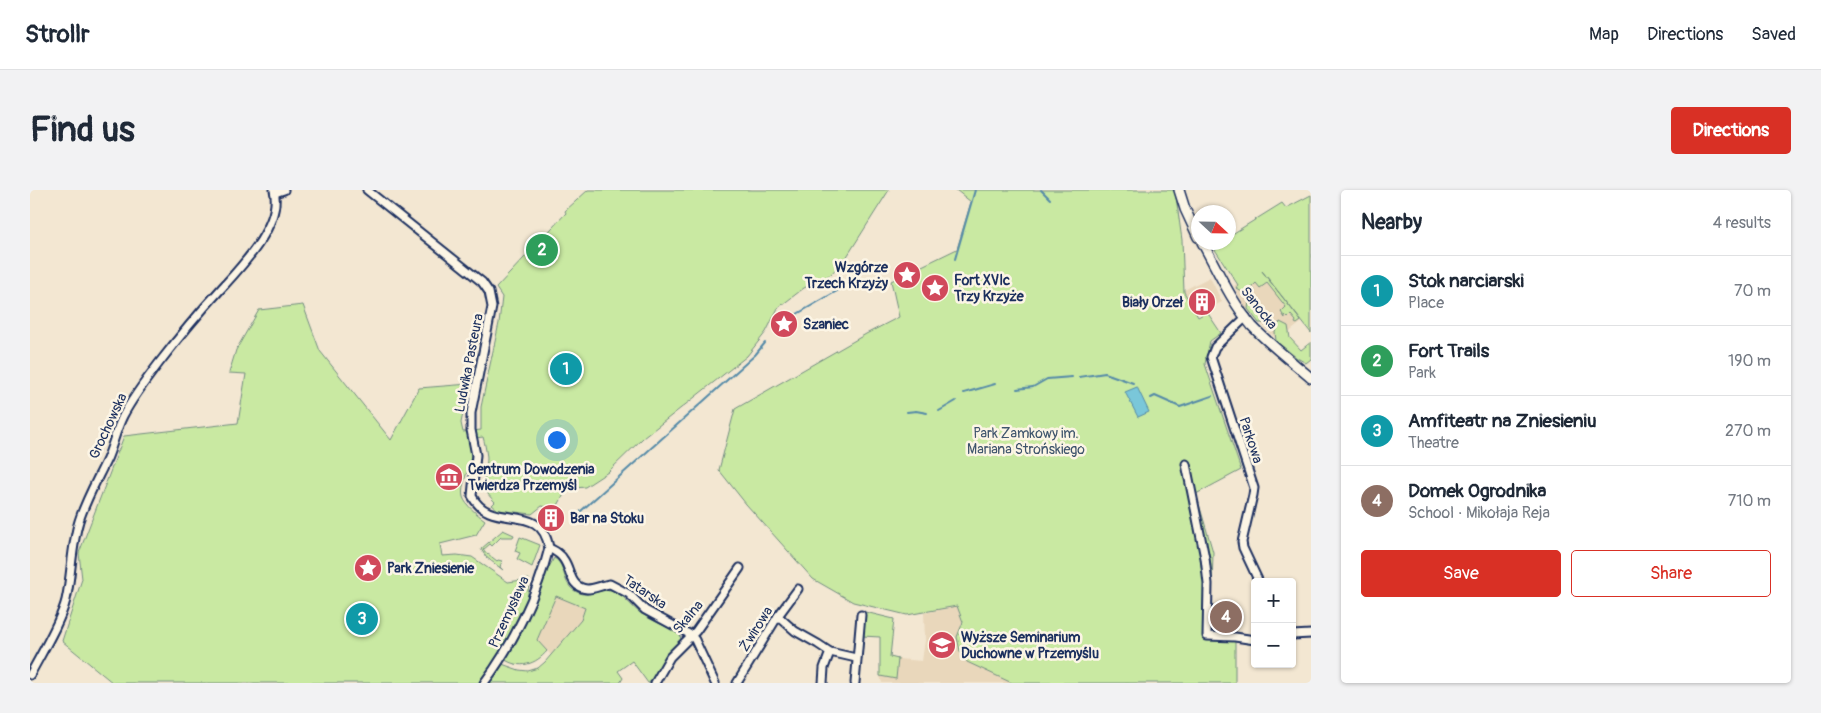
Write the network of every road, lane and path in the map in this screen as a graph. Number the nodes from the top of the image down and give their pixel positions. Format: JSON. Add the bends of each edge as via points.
{"nodes":[{"id":1,"x":284,"y":190,"type":"edge"},
{"id":2,"x":367,"y":190,"type":"edge"},
{"id":3,"x":1179,"y":190,"type":"edge"},
{"id":4,"x":275,"y":191,"type":"edge"},
{"id":5,"x":1191,"y":222,"type":"edge"},
{"id":6,"x":1206,"y":250,"type":"edge"},
{"id":7,"x":1246,"y":317,"type":"junction"},
{"id":8,"x":1311,"y":378,"type":"edge"},
{"id":9,"x":1186,"y":464,"type":"dead end"},
{"id":10,"x":549,"y":548,"type":"junction"},
{"id":11,"x":740,"y":568,"type":"dead end"},
{"id":12,"x":1257,"y":578,"type":"edge"},
{"id":13,"x":798,"y":589,"type":"dead end"},
{"id":14,"x":861,"y":615,"type":"dead end"},
{"id":15,"x":778,"y":616,"type":"junction"},
{"id":16,"x":1311,"y":634,"type":"edge"},
{"id":17,"x":691,"y":635,"type":"junction"},
{"id":18,"x":1296,"y":635,"type":"edge"},
{"id":19,"x":1251,"y":639,"type":"edge"},
{"id":20,"x":830,"y":652,"type":"junction"},
{"id":21,"x":856,"y":658,"type":"junction"},
{"id":22,"x":30,"y":675,"type":"edge"},
{"id":23,"x":484,"y":683,"type":"edge"},
{"id":24,"x":655,"y":683,"type":"edge"},
{"id":25,"x":715,"y":683,"type":"edge"},
{"id":26,"x":737,"y":683,"type":"edge"},
{"id":27,"x":822,"y":683,"type":"edge"},
{"id":28,"x":855,"y":683,"type":"edge"}],
"edges":[{"from":1,"to":4,"type":"street"},
{"from":2,"to":10,"type":"street","name":"Ludwika Pasteura","via":[[482,282],[489,292],[492,307],[471,413],[476,455],[472,496],[489,513],[529,519],[537,524]]},
{"from":3,"to":5,"type":"main road"},
{"from":4,"to":22,"type":"street","name":"Grochowska","via":[[269,225],[257,246],[186,327],[139,388],[124,415],[78,522],[66,600]]},
{"from":6,"to":7,"type":"main road","name":"Sanocka"},
{"from":7,"to":8,"type":"main road","name":"Sanocka","via":[[1274,347]]},
{"from":7,"to":12,"type":"street","name":"Parkowa","via":[[1215,347],[1211,357],[1254,488],[1242,542]]},
{"from":9,"to":19,"type":"street","via":[[1205,558],[1207,636]]},
{"from":10,"to":17,"type":"street","name":"Tatarska","via":[[561,555],[571,579],[578,586],[590,589],[610,584],[629,594],[645,610]]},
{"from":10,"to":23,"type":"street","name":"Przemysława","via":[[508,648]]},
{"from":11,"to":17,"type":"street","name":"Skalna"},
{"from":13,"to":15,"type":"street","name":"Żwirowa"},
{"from":14,"to":21,"type":"street"},
{"from":15,"to":20,"type":"street","via":[[795,631]]},
{"from":15,"to":26,"type":"street","name":"Żwirowa"},
{"from":16,"to":18,"type":"street"},
{"from":17,"to":24,"type":"street","name":"Skalna","via":[[670,657]]},
{"from":17,"to":25,"type":"street"},
{"from":20,"to":21,"type":"street"},
{"from":20,"to":27,"type":"street"},
{"from":21,"to":28,"type":"street"}]}
